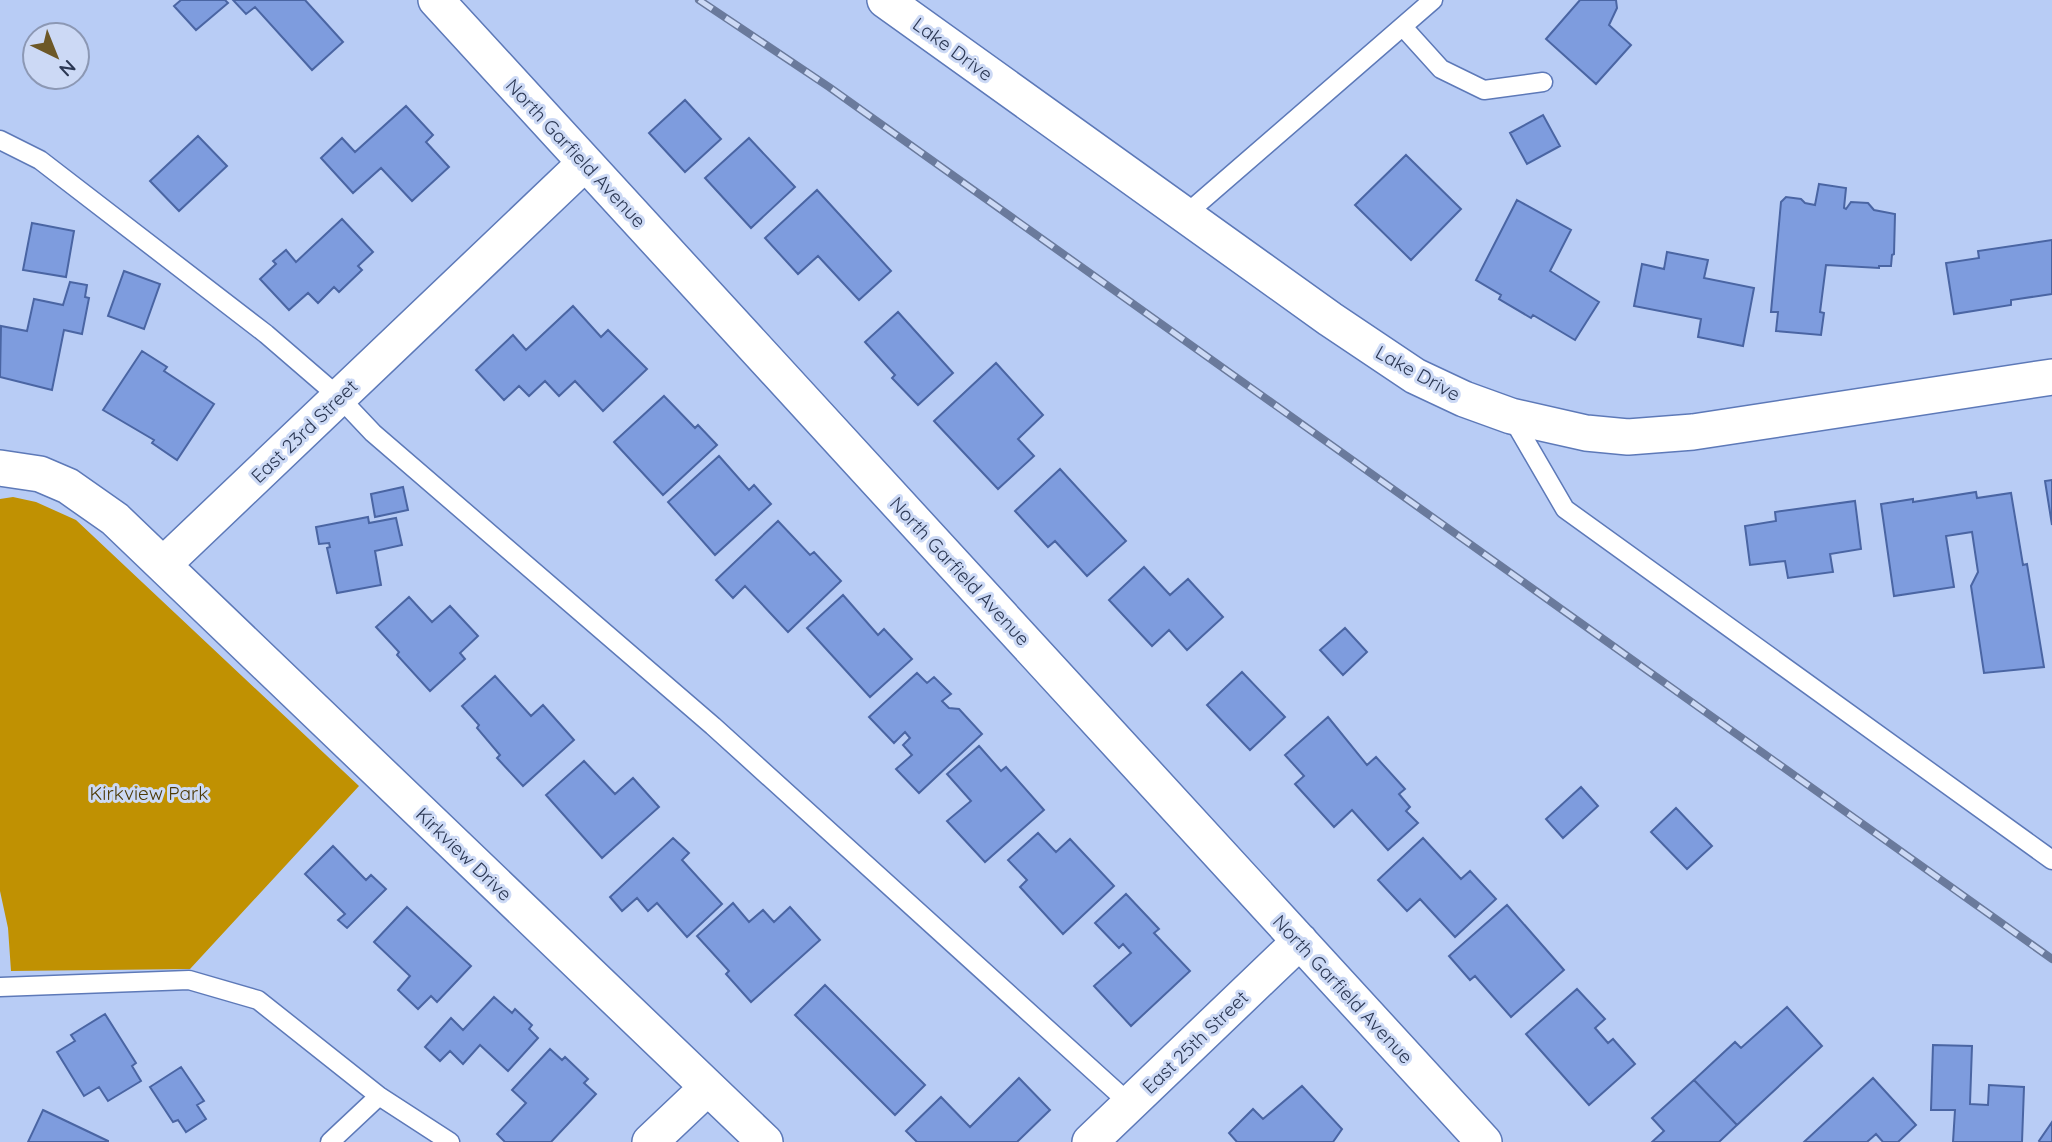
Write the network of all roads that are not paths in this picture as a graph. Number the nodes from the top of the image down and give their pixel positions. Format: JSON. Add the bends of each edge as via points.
{"nodes":[{"id":1,"x":436,"y":0,"type":"edge"},
{"id":2,"x":886,"y":0,"type":"edge"},
{"id":3,"x":1433,"y":0,"type":"edge"},
{"id":4,"x":1403,"y":27,"type":"junction"},
{"id":5,"x":1543,"y":82,"type":"dead end"},
{"id":6,"x":0,"y":140,"type":"edge"},
{"id":7,"x":585,"y":163,"type":"junction"},
{"id":8,"x":1185,"y":215,"type":"junction"},
{"id":9,"x":2052,"y":377,"type":"edge"},
{"id":10,"x":339,"y":397,"type":"junction"},
{"id":11,"x":1511,"y":416,"type":"junction"},
{"id":12,"x":0,"y":468,"type":"edge"},
{"id":13,"x":164,"y":564,"type":"junction"},
{"id":14,"x":2052,"y":860,"type":"edge"},
{"id":15,"x":1300,"y":941,"type":"junction"},
{"id":16,"x":0,"y":987,"type":"edge"},
{"id":17,"x":707,"y":1088,"type":"junction"},
{"id":18,"x":379,"y":1096,"type":"junction"},
{"id":19,"x":1130,"y":1104,"type":"junction"},
{"id":20,"x":330,"y":1142,"type":"edge"},
{"id":21,"x":450,"y":1142,"type":"edge"},
{"id":22,"x":650,"y":1142,"type":"edge"},
{"id":23,"x":765,"y":1142,"type":"edge"},
{"id":24,"x":1090,"y":1142,"type":"edge"},
{"id":25,"x":1484,"y":1142,"type":"edge"}],
"edges":[{"from":1,"to":7,"type":"street","name":"North Garfield Avenue"},
{"from":2,"to":8,"type":"street","name":"Lake Drive"},
{"from":3,"to":4,"type":"lane"},
{"from":4,"to":5,"type":"lane","via":[[1441,69],[1484,90]]},
{"from":4,"to":8,"type":"lane"},
{"from":6,"to":10,"type":"lane","via":[[40,160],[266,334]]},
{"from":7,"to":10,"type":"street","name":"East 23rd Street"},
{"from":7,"to":15,"type":"street","name":"North Garfield Avenue"},
{"from":8,"to":11,"type":"street","name":"Lake Drive","via":[[1415,376]]},
{"from":9,"to":11,"type":"street","name":"Lake Drive","via":[[1706,430],[1628,437]]},
{"from":10,"to":13,"type":"street","name":"East 23rd Street"},
{"from":10,"to":19,"type":"lane","via":[[373,433],[713,726]]},
{"from":11,"to":14,"type":"lane","via":[[1565,509]]},
{"from":12,"to":13,"type":"street","via":[[40,474],[68,486],[116,519]]},
{"from":13,"to":17,"type":"street","name":"Kirkview Drive"},
{"from":15,"to":19,"type":"street","name":"East 25th Street"},
{"from":15,"to":25,"type":"street","name":"North Garfield Avenue"},
{"from":16,"to":18,"type":"lane","via":[[189,980],[258,1000]]},
{"from":17,"to":22,"type":"street"},
{"from":17,"to":23,"type":"street","name":"Kirkview Drive"},
{"from":18,"to":20,"type":"lane"},
{"from":18,"to":21,"type":"lane"},
{"from":19,"to":24,"type":"street","name":"East 25th Street"}]}
